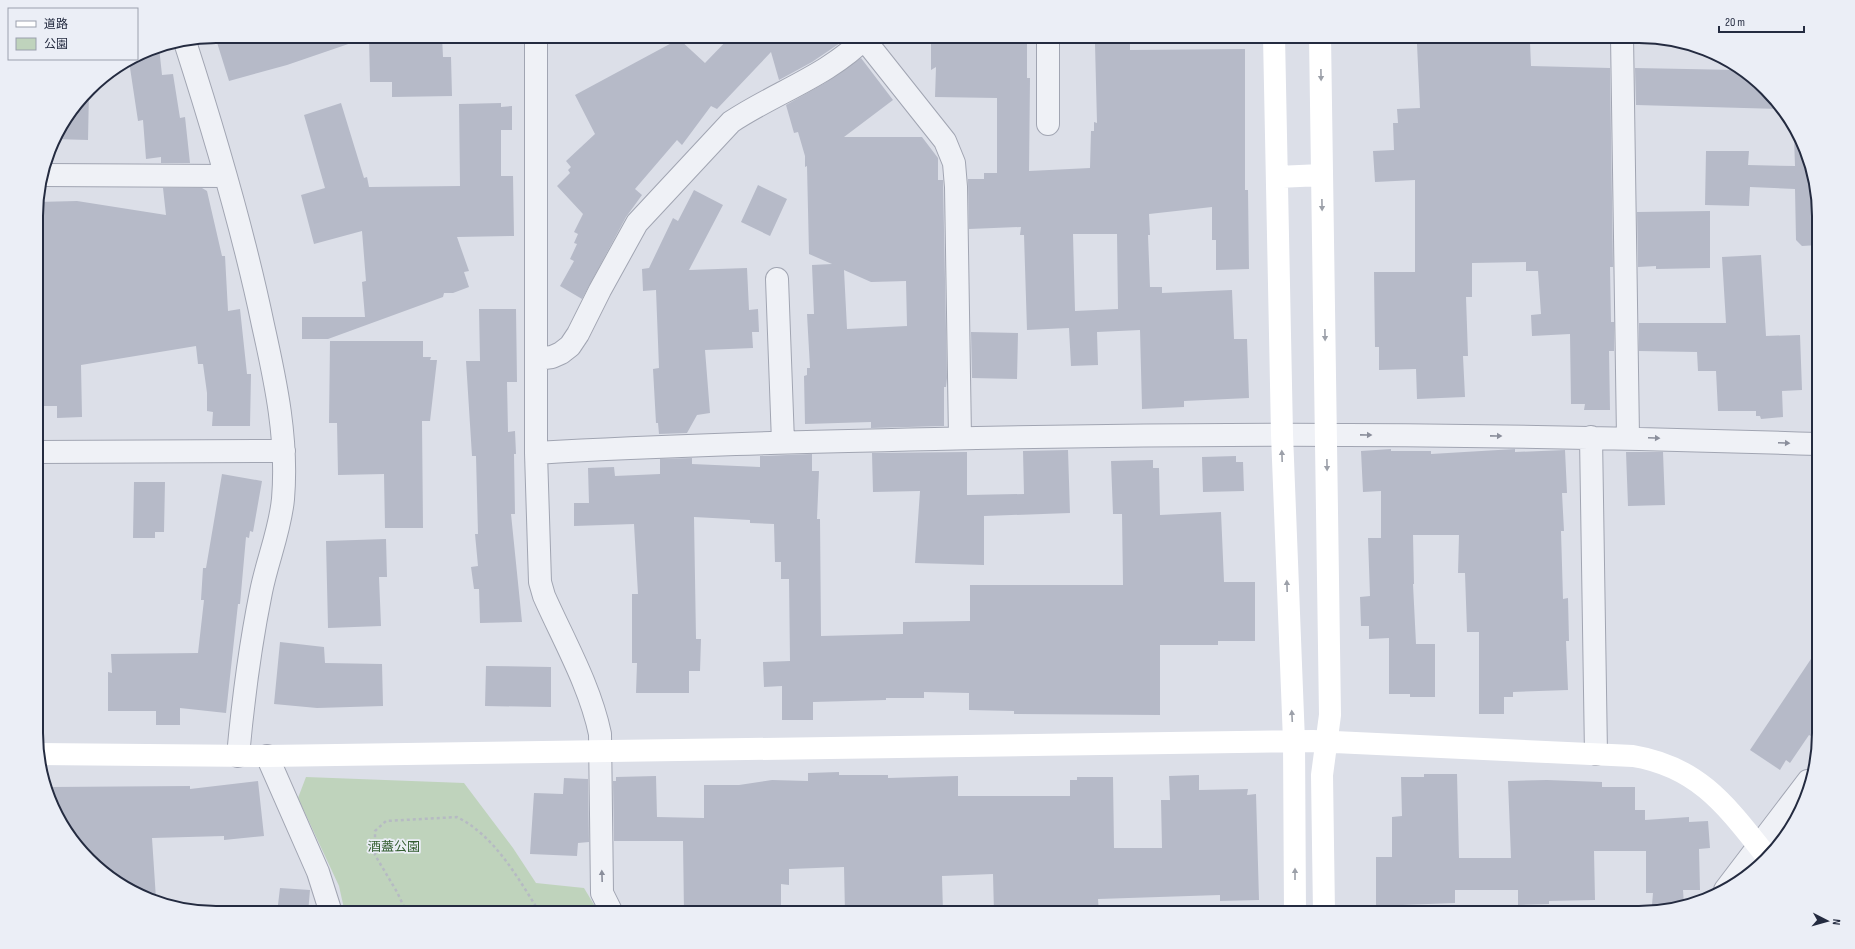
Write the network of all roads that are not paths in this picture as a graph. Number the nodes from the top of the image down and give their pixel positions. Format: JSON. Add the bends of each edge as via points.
{"nodes":[{"id":1,"x":536,"y":43,"type":"edge"},
{"id":2,"x":859,"y":43,"type":"edge"},
{"id":3,"x":869,"y":43,"type":"edge"},
{"id":4,"x":1048,"y":43,"type":"edge"},
{"id":5,"x":1274,"y":43,"type":"edge"},
{"id":6,"x":1320,"y":43,"type":"edge"},
{"id":7,"x":1622,"y":43,"type":"edge"},
{"id":8,"x":186,"y":45,"type":"edge"},
{"id":9,"x":1048,"y":124,"type":"dead end"},
{"id":10,"x":48,"y":175,"type":"edge"},
{"id":11,"x":1322,"y":175,"type":"junction"},
{"id":12,"x":225,"y":176,"type":"junction"},
{"id":13,"x":1277,"y":177,"type":"junction"},
{"id":14,"x":777,"y":279,"type":"dead end"},
{"id":15,"x":536,"y":359,"type":"junction"},
{"id":16,"x":1282,"y":434,"type":"junction"},
{"id":17,"x":1327,"y":434,"type":"junction"},
{"id":18,"x":1591,"y":437,"type":"junction"},
{"id":19,"x":1628,"y":437,"type":"junction"},
{"id":20,"x":960,"y":438,"type":"junction"},
{"id":21,"x":783,"y":442,"type":"junction"},
{"id":22,"x":1812,"y":444,"type":"edge"},
{"id":23,"x":284,"y":451,"type":"junction"},
{"id":24,"x":43,"y":452,"type":"edge"},
{"id":25,"x":536,"y":453,"type":"junction"},
{"id":26,"x":1294,"y":741,"type":"junction"},
{"id":27,"x":1326,"y":741,"type":"junction"},
{"id":28,"x":600,"y":750,"type":"junction"},
{"id":29,"x":1596,"y":754,"type":"junction"},
{"id":30,"x":44,"y":756,"type":"edge"},
{"id":31,"x":238,"y":756,"type":"junction"},
{"id":32,"x":267,"y":756,"type":"junction"},
{"id":33,"x":1803,"y":789,"type":"edge"},
{"id":34,"x":1763,"y":852,"type":"edge"},
{"id":35,"x":1748,"y":866,"type":"edge"},
{"id":36,"x":329,"y":906,"type":"edge"},
{"id":37,"x":608,"y":906,"type":"edge"},
{"id":38,"x":1295,"y":906,"type":"edge"},
{"id":39,"x":1324,"y":906,"type":"edge"}],
"edges":[{"from":1,"to":15,"type":"street"},
{"from":2,"to":15,"type":"street","via":[[825,70],[731,122],[638,223],[570,346],[552,357]]},
{"from":3,"to":20,"type":"street","via":[[945,141],[954,163]]},
{"from":4,"to":9,"type":"street"},
{"from":5,"to":13,"type":"street"},
{"from":6,"to":11,"type":"street","one_way":true},
{"from":7,"to":19,"type":"street"},
{"from":8,"to":12,"type":"street"},
{"from":10,"to":12,"type":"street"},
{"from":11,"to":13,"type":"street"},
{"from":11,"to":17,"type":"street","one_way":true},
{"from":12,"to":23,"type":"street","via":[[248,254],[278,394]]},
{"from":13,"to":16,"type":"street"},
{"from":14,"to":21,"type":"street"},
{"from":15,"to":25,"type":"street"},
{"from":16,"to":17,"type":"street"},
{"from":16,"to":20,"type":"street"},
{"from":26,"to":16,"type":"street","one_way":true},
{"from":17,"to":18,"type":"street","one_way":true},
{"from":17,"to":27,"type":"street","one_way":true,"via":[[1330,715]]},
{"from":18,"to":19,"type":"street"},
{"from":18,"to":29,"type":"street"},
{"from":19,"to":22,"type":"street","one_way":true},
{"from":20,"to":21,"type":"street"},
{"from":21,"to":25,"type":"street"},
{"from":23,"to":24,"type":"street"},
{"from":23,"to":31,"type":"street","via":[[283,502],[261,591],[244,694]]},
{"from":25,"to":28,"type":"street","via":[[540,582],[592,705],[600,734]]},
{"from":26,"to":27,"type":"street"},
{"from":26,"to":28,"type":"street"},
{"from":38,"to":26,"type":"street","one_way":true},
{"from":27,"to":29,"type":"street"},
{"from":27,"to":39,"type":"street","via":[[1322,775]]},
{"from":28,"to":32,"type":"street"},
{"from":37,"to":28,"type":"street","one_way":true,"via":[[602,893]]},
{"from":29,"to":34,"type":"street","via":[[1646,758],[1682,771],[1713,793]]},
{"from":30,"to":31,"type":"street"},
{"from":31,"to":32,"type":"street"},
{"from":32,"to":36,"type":"street","via":[[318,872]]},
{"from":33,"to":34,"type":"street"},
{"from":34,"to":35,"type":"street"}]}
